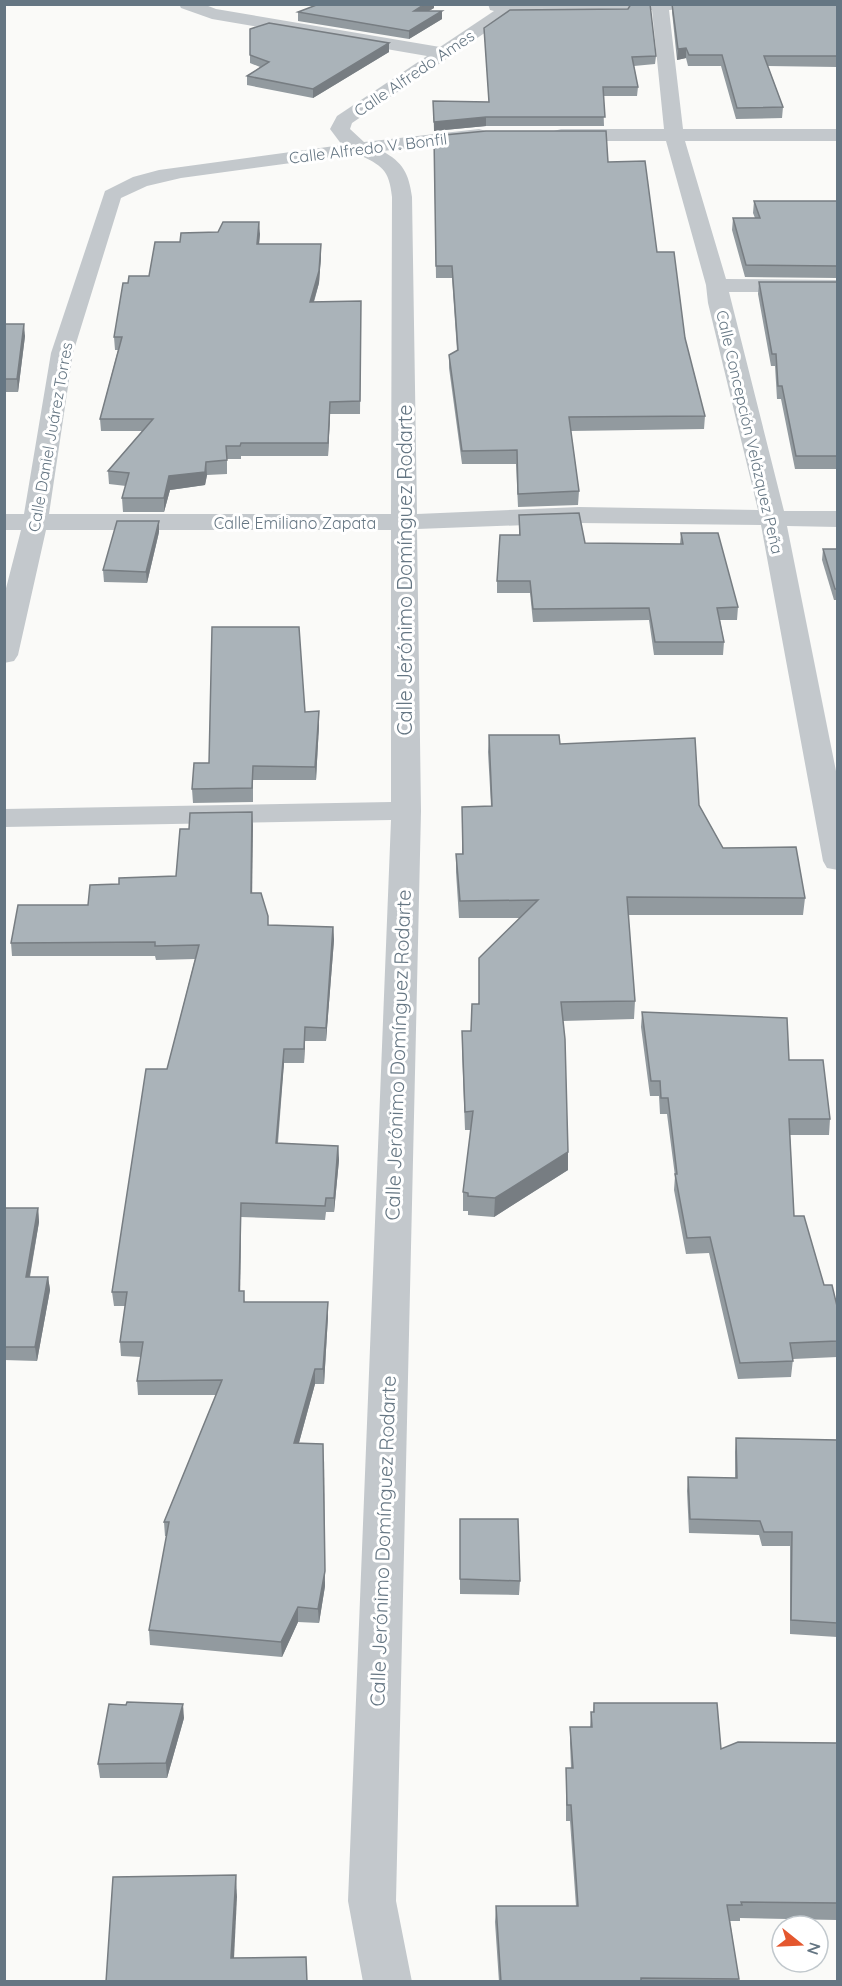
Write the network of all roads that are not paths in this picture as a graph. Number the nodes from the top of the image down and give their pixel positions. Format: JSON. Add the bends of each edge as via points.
{"nodes":[{"id":1,"x":186,"y":4,"type":"edge"},
{"id":2,"x":489,"y":4,"type":"edge"},
{"id":3,"x":689,"y":4,"type":"edge"},
{"id":4,"x":513,"y":6,"type":"edge"},
{"id":5,"x":660,"y":6,"type":"edge"},
{"id":6,"x":442,"y":53,"type":"junction"},
{"id":7,"x":497,"y":134,"type":"edge"},
{"id":8,"x":544,"y":135,"type":"edge"},
{"id":9,"x":674,"y":135,"type":"junction"},
{"id":10,"x":837,"y":135,"type":"edge"},
{"id":11,"x":361,"y":147,"type":"junction"},
{"id":12,"x":118,"y":189,"type":"joint"},
{"id":13,"x":837,"y":286,"type":"edge"},
{"id":14,"x":718,"y":294,"type":"junction"},
{"id":15,"x":837,"y":304,"type":"edge"},
{"id":16,"x":773,"y":519,"type":"junction"},
{"id":17,"x":837,"y":519,"type":"edge"},
{"id":18,"x":4,"y":522,"type":"edge"},
{"id":19,"x":405,"y":522,"type":"junction"},
{"id":20,"x":35,"y":523,"type":"junction"},
{"id":21,"x":4,"y":655,"type":"edge"},
{"id":22,"x":406,"y":811,"type":"junction"},
{"id":23,"x":833,"y":814,"type":"edge"},
{"id":24,"x":4,"y":818,"type":"edge"},
{"id":25,"x":837,"y":861,"type":"edge"},
{"id":26,"x":388,"y":1982,"type":"edge"}],
"edges":[{"from":1,"to":6,"type":"street","via":[[212,14]]},
{"from":2,"to":4,"type":"street"},
{"from":3,"to":5,"type":"street"},
{"from":4,"to":5,"type":"street"},
{"from":4,"to":6,"type":"street","name":"Calle Alfredo Ames"},
{"from":5,"to":9,"type":"street","name":"Calle Concepción Velázquez Peña"},
{"from":6,"to":11,"type":"street","name":"Calle Alfredo Ames","via":[[344,120],[340,129],[343,136]]},
{"from":7,"to":11,"type":"street","name":"Calle Alfredo V. Bonfil"},
{"from":8,"to":9,"type":"street"},
{"from":9,"to":10,"type":"street"},
{"from":9,"to":14,"type":"street","name":"Calle Concepción Velázquez Peña"},
{"from":11,"to":12,"type":"street","name":"Calle Alfredo V. Bonfil","via":[[186,172]]},
{"from":11,"to":19,"type":"street","name":"Calle Jerónimo Domínguez Rodarte","via":[[397,173],[402,197]]},
{"from":12,"to":20,"type":"street","name":"Calle Daniel Juárez Torres","via":[[112,195],[62,353]]},
{"from":13,"to":14,"type":"street"},
{"from":14,"to":15,"type":"street"},
{"from":14,"to":16,"type":"street","name":"Calle Concepción Velázquez Peña"},
{"from":16,"to":17,"type":"street","name":"Calle Emiliano Zapata"},
{"from":16,"to":19,"type":"street","name":"Calle Emiliano Zapata","via":[[579,515]]},
{"from":16,"to":23,"type":"street","name":"Calle Concepción Velázquez Peña"},
{"from":18,"to":20,"type":"street","name":"Calle Emiliano Zapata"},
{"from":19,"to":20,"type":"street","name":"Calle Emiliano Zapata"},
{"from":19,"to":22,"type":"street","name":"Calle Jerónimo Domínguez Rodarte"},
{"from":20,"to":21,"type":"street","name":"Calle Daniel Juárez Torres"},
{"from":22,"to":24,"type":"street"},
{"from":22,"to":26,"type":"street","name":"Calle Jerónimo Domínguez Rodarte","via":[[372,1901]]},
{"from":23,"to":25,"type":"street","name":"Calle Concepción Velázquez Peña"}]}
